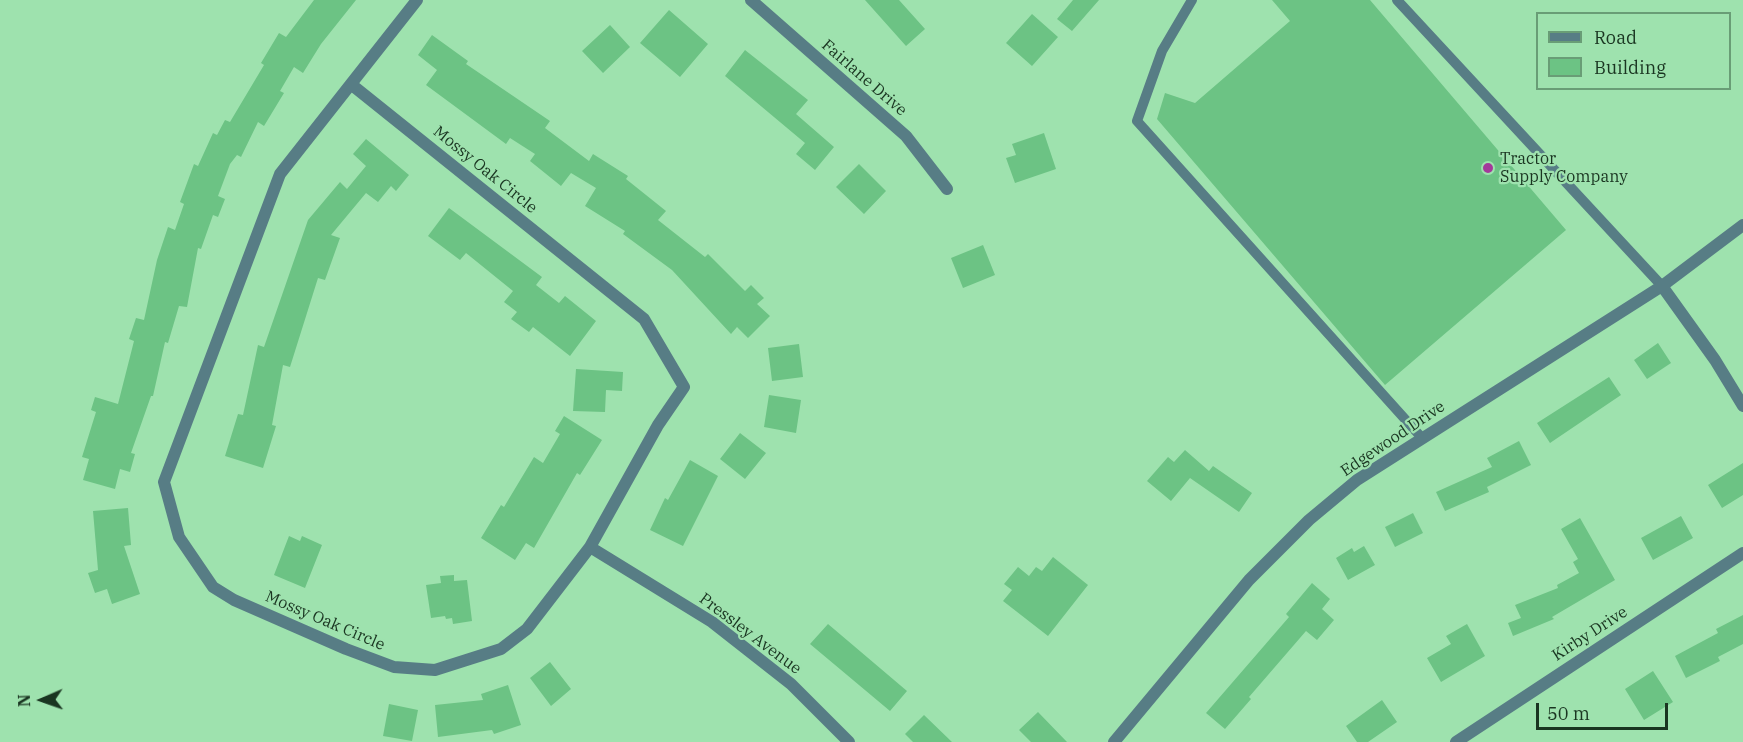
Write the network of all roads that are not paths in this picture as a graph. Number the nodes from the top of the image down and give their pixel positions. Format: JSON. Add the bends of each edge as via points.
{"nodes":[{"id":1,"x":417,"y":0,"type":"edge"},
{"id":2,"x":751,"y":0,"type":"edge"},
{"id":3,"x":1192,"y":0,"type":"edge"},
{"id":4,"x":1397,"y":0,"type":"edge"},
{"id":5,"x":352,"y":85,"type":"junction"},
{"id":6,"x":947,"y":189,"type":"dead end"},
{"id":7,"x":1743,"y":225,"type":"edge"},
{"id":8,"x":1662,"y":286,"type":"junction"},
{"id":9,"x":1743,"y":406,"type":"edge"},
{"id":10,"x":1422,"y":438,"type":"junction"},
{"id":11,"x":590,"y":547,"type":"junction"},
{"id":12,"x":1743,"y":554,"type":"edge"},
{"id":13,"x":849,"y":742,"type":"edge"},
{"id":14,"x":1114,"y":742,"type":"edge"},
{"id":15,"x":1456,"y":742,"type":"edge"}],
"edges":[{"from":1,"to":5,"type":"street","name":"Mossy Oak Circle"},
{"from":2,"to":6,"type":"street","name":"Fairlane Drive","via":[[906,136]]},
{"from":3,"to":10,"type":"lane","via":[[1162,51],[1137,121]]},
{"from":4,"to":8,"type":"lane"},
{"from":5,"to":11,"type":"street","name":"Mossy Oak Circle","via":[[644,318],[684,387],[658,425]]},
{"from":5,"to":11,"type":"street","name":"Mossy Oak Circle","via":[[280,174],[239,279],[164,482],[179,537],[213,587],[234,600],[394,667],[435,670],[501,649],[519,635]]},
{"from":7,"to":8,"type":"street","name":"Edgewood Drive"},
{"from":8,"to":9,"type":"street"},
{"from":8,"to":10,"type":"street","name":"Edgewood Drive"},
{"from":10,"to":14,"type":"street","name":"Edgewood Drive","via":[[1357,480],[1303,525],[1249,580]]},
{"from":11,"to":13,"type":"street","name":"Pressley Avenue","via":[[712,622],[791,684]]},
{"from":12,"to":15,"type":"street","name":"Kirby Drive"}]}
